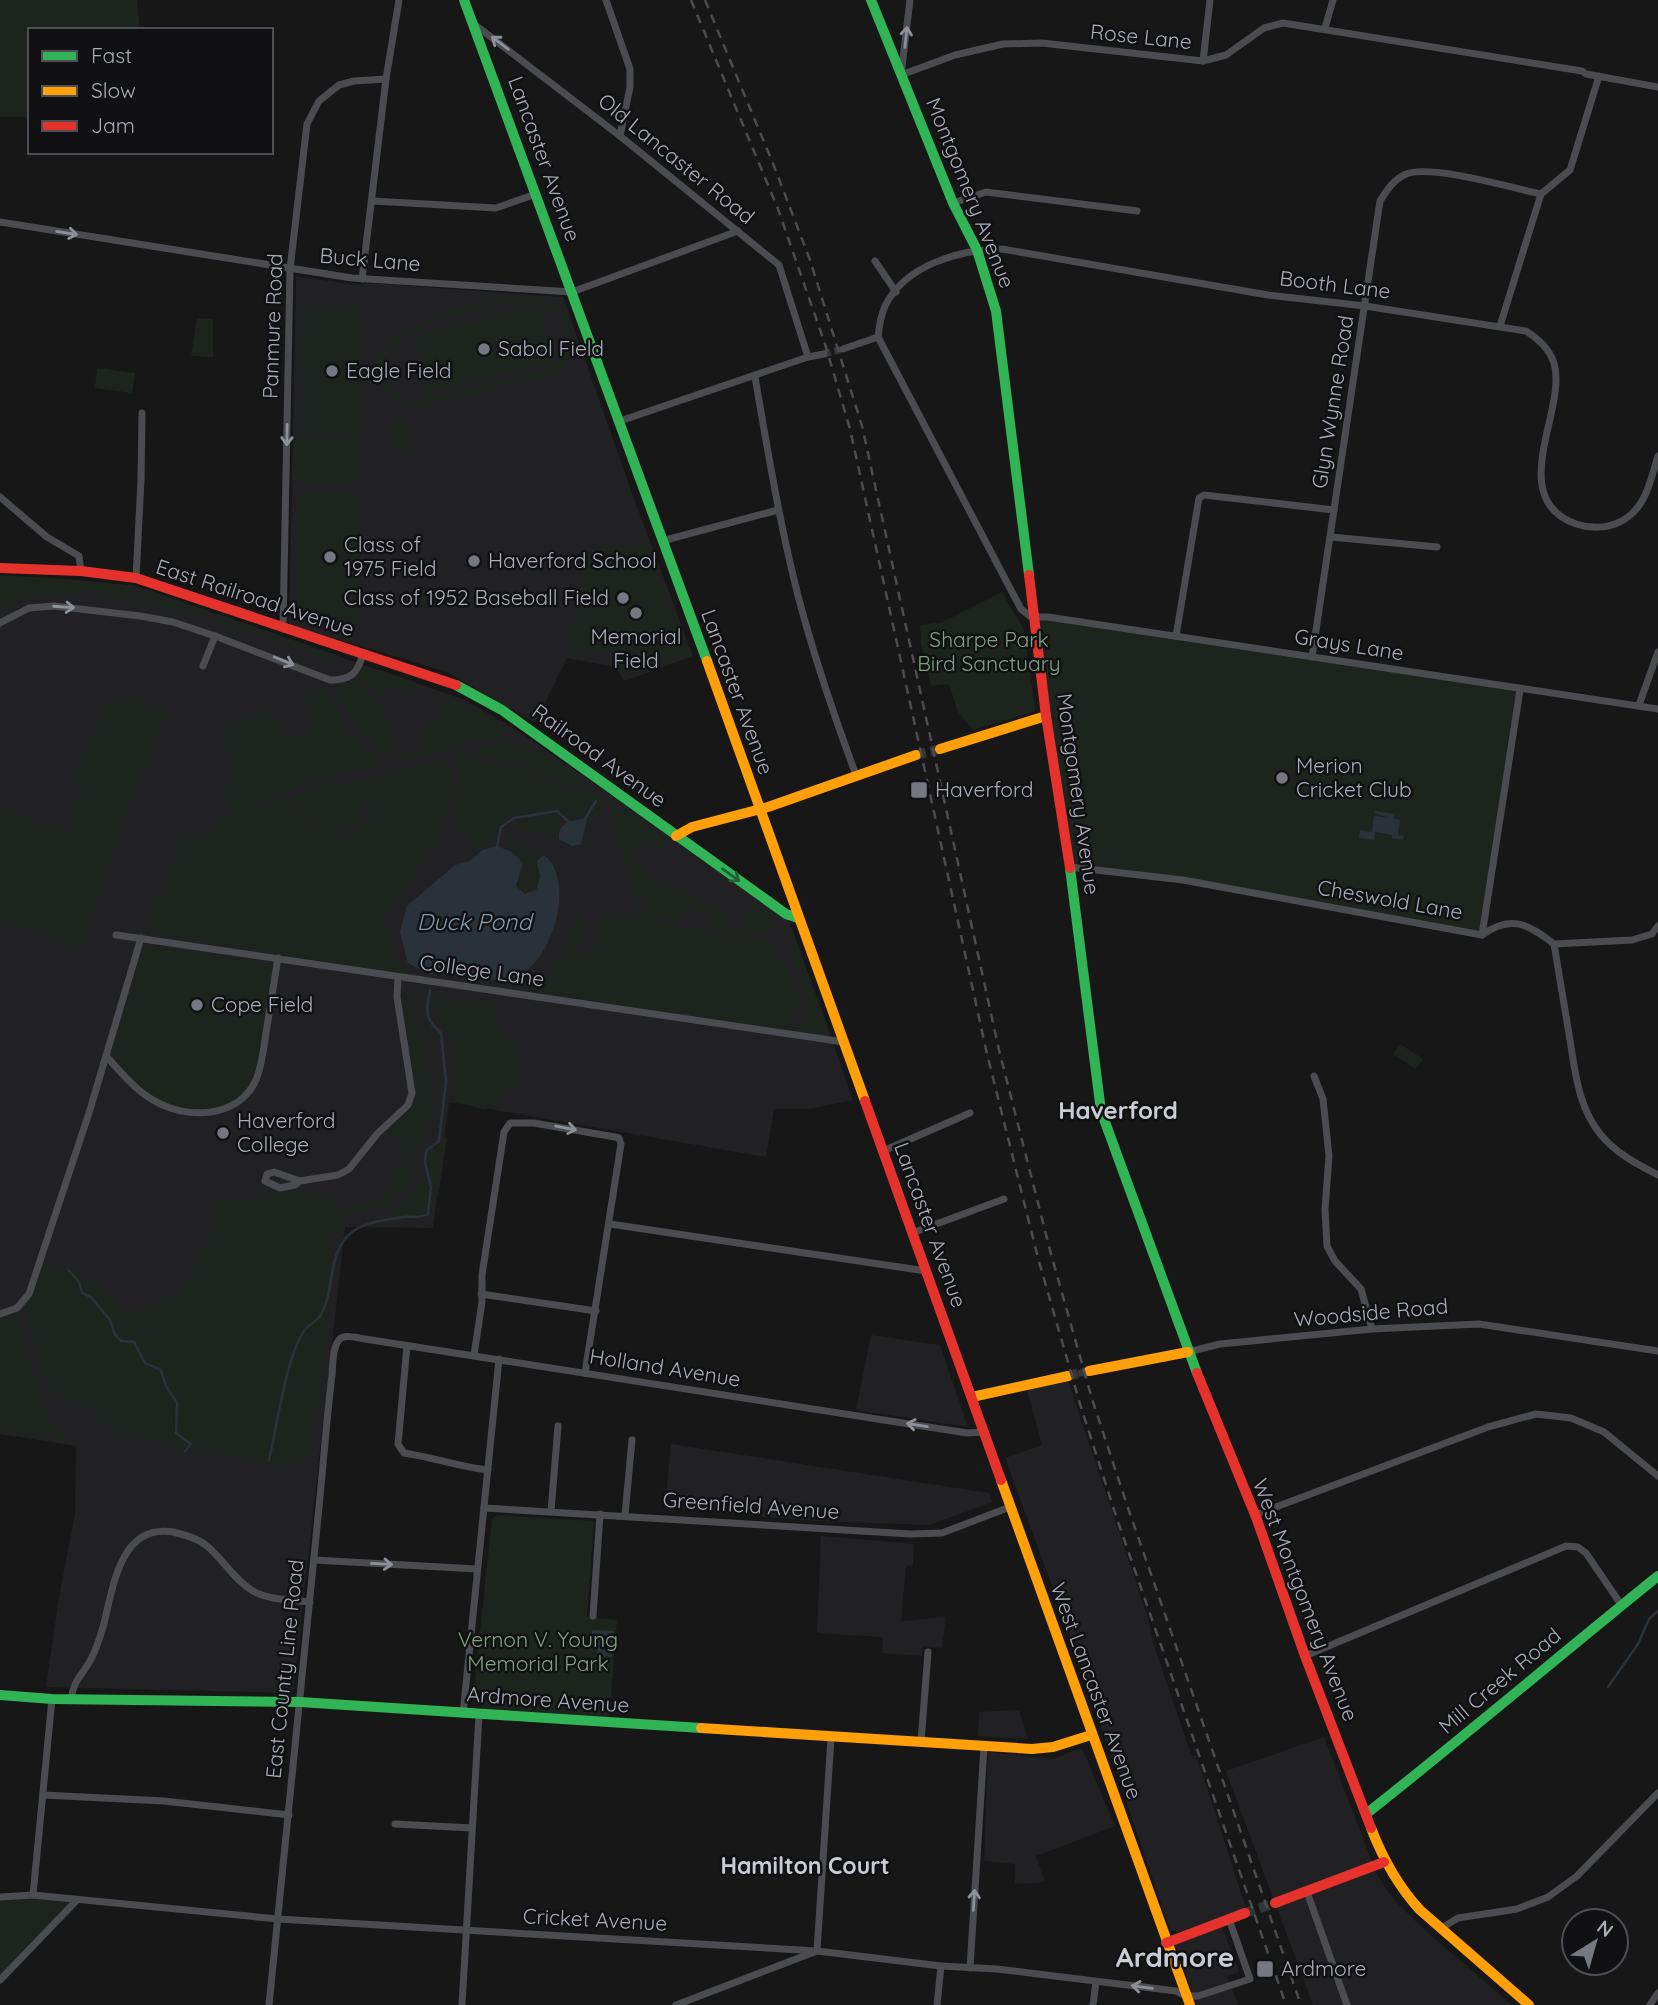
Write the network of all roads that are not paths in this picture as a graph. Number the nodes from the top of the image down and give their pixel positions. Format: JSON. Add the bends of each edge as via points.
{"nodes":[{"id":1,"x":399,"y":0,"type":"edge"},
{"id":2,"x":464,"y":0,"type":"edge"},
{"id":3,"x":606,"y":0,"type":"edge"},
{"id":4,"x":871,"y":0,"type":"edge"},
{"id":5,"x":910,"y":0,"type":"edge"},
{"id":6,"x":1210,"y":0,"type":"edge"},
{"id":7,"x":1333,"y":0,"type":"edge"},
{"id":8,"x":473,"y":23,"type":"junction"},
{"id":9,"x":1325,"y":28,"type":"junction"},
{"id":10,"x":1203,"y":61,"type":"junction"},
{"id":11,"x":901,"y":75,"type":"junction"},
{"id":12,"x":1599,"y":76,"type":"junction"},
{"id":13,"x":386,"y":79,"type":"junction"},
{"id":14,"x":1658,"y":87,"type":"edge"},
{"id":15,"x":620,"y":136,"type":"junction"},
{"id":16,"x":536,"y":194,"type":"junction"},
{"id":17,"x":1541,"y":194,"type":"junction"},
{"id":18,"x":373,"y":201,"type":"junction"},
{"id":19,"x":953,"y":203,"type":"junction"},
{"id":20,"x":1137,"y":211,"type":"dead end"},
{"id":21,"x":0,"y":222,"type":"edge"},
{"id":22,"x":738,"y":231,"type":"junction"},
{"id":23,"x":976,"y":250,"type":"junction"},
{"id":24,"x":875,"y":261,"type":"dead end"},
{"id":25,"x":290,"y":269,"type":"junction"},
{"id":26,"x":362,"y":279,"type":"junction"},
{"id":27,"x":572,"y":292,"type":"junction"},
{"id":28,"x":896,"y":292,"type":"junction"},
{"id":29,"x":1365,"y":306,"type":"junction"},
{"id":30,"x":1500,"y":326,"type":"junction"},
{"id":31,"x":878,"y":337,"type":"junction"},
{"id":32,"x":843,"y":349,"type":"tunnel mouth"},
{"id":33,"x":824,"y":354,"type":"tunnel mouth"},
{"id":34,"x":808,"y":357,"type":"junction"},
{"id":35,"x":755,"y":377,"type":"junction"},
{"id":36,"x":142,"y":413,"type":"dead end"},
{"id":37,"x":620,"y":421,"type":"junction"},
{"id":38,"x":1658,"y":456,"type":"edge"},
{"id":39,"x":0,"y":497,"type":"edge"},
{"id":40,"x":778,"y":510,"type":"junction"},
{"id":41,"x":1334,"y":510,"type":"junction"},
{"id":42,"x":1331,"y":537,"type":"junction"},
{"id":43,"x":662,"y":541,"type":"junction"},
{"id":44,"x":1437,"y":547,"type":"dead end"},
{"id":45,"x":0,"y":568,"type":"edge"},
{"id":46,"x":81,"y":571,"type":"junction"},
{"id":47,"x":136,"y":578,"type":"junction"},
{"id":48,"x":1034,"y":617,"type":"junction"},
{"id":49,"x":0,"y":623,"type":"edge"},
{"id":50,"x":284,"y":629,"type":"junction"},
{"id":51,"x":215,"y":636,"type":"junction"},
{"id":52,"x":1176,"y":636,"type":"junction"},
{"id":53,"x":1658,"y":652,"type":"edge"},
{"id":54,"x":363,"y":654,"type":"junction"},
{"id":55,"x":1312,"y":657,"type":"junction"},
{"id":56,"x":203,"y":666,"type":"dead end"},
{"id":57,"x":1520,"y":690,"type":"junction"},
{"id":58,"x":1639,"y":705,"type":"junction"},
{"id":59,"x":1658,"y":709,"type":"edge"},
{"id":60,"x":1046,"y":716,"type":"junction"},
{"id":61,"x":940,"y":748,"type":"tunnel mouth"},
{"id":62,"x":916,"y":755,"type":"tunnel mouth"},
{"id":63,"x":856,"y":775,"type":"junction"},
{"id":64,"x":759,"y":809,"type":"junction"},
{"id":65,"x":676,"y":836,"type":"junction"},
{"id":66,"x":1070,"y":867,"type":"junction"},
{"id":67,"x":798,"y":918,"type":"junction"},
{"id":68,"x":1658,"y":926,"type":"edge"},
{"id":69,"x":116,"y":935,"type":"dead end"},
{"id":70,"x":1482,"y":935,"type":"junction"},
{"id":71,"x":141,"y":938,"type":"junction"},
{"id":72,"x":1554,"y":944,"type":"junction"},
{"id":73,"x":278,"y":958,"type":"junction"},
{"id":74,"x":398,"y":977,"type":"junction"},
{"id":75,"x":844,"y":1042,"type":"junction"},
{"id":76,"x":106,"y":1056,"type":"junction"},
{"id":77,"x":1314,"y":1076,"type":"dead end"},
{"id":78,"x":970,"y":1113,"type":"dead end"},
{"id":79,"x":883,"y":1150,"type":"junction"},
{"id":80,"x":1658,"y":1175,"type":"edge"},
{"id":81,"x":300,"y":1181,"type":"dead end"},
{"id":82,"x":1004,"y":1199,"type":"dead end"},
{"id":83,"x":611,"y":1221,"type":"junction"},
{"id":84,"x":912,"y":1233,"type":"junction"},
{"id":85,"x":926,"y":1271,"type":"junction"},
{"id":86,"x":481,"y":1294,"type":"junction"},
{"id":87,"x":596,"y":1311,"type":"junction"},
{"id":88,"x":0,"y":1314,"type":"edge"},
{"id":89,"x":1372,"y":1329,"type":"junction"},
{"id":90,"x":341,"y":1338,"type":"joint"},
{"id":91,"x":407,"y":1346,"type":"junction"},
{"id":92,"x":1658,"y":1351,"type":"edge"},
{"id":93,"x":1188,"y":1352,"type":"junction"},
{"id":94,"x":474,"y":1356,"type":"junction"},
{"id":95,"x":499,"y":1359,"type":"junction"},
{"id":96,"x":1088,"y":1371,"type":"tunnel mouth"},
{"id":97,"x":585,"y":1373,"type":"junction"},
{"id":98,"x":1068,"y":1376,"type":"tunnel mouth"},
{"id":99,"x":972,"y":1398,"type":"junction"},
{"id":100,"x":558,"y":1426,"type":"dead end"},
{"id":101,"x":984,"y":1432,"type":"junction"},
{"id":102,"x":632,"y":1440,"type":"dead end"},
{"id":103,"x":488,"y":1470,"type":"junction"},
{"id":104,"x":1658,"y":1476,"type":"edge"},
{"id":105,"x":1010,"y":1507,"type":"junction"},
{"id":106,"x":484,"y":1508,"type":"junction"},
{"id":107,"x":551,"y":1511,"type":"junction"},
{"id":108,"x":600,"y":1514,"type":"junction"},
{"id":109,"x":625,"y":1515,"type":"junction"},
{"id":110,"x":1255,"y":1515,"type":"junction"},
{"id":111,"x":314,"y":1560,"type":"junction"},
{"id":112,"x":477,"y":1569,"type":"junction"},
{"id":113,"x":1658,"y":1576,"type":"edge"},
{"id":114,"x":310,"y":1602,"type":"junction"},
{"id":115,"x":1622,"y":1606,"type":"junction"},
{"id":116,"x":593,"y":1615,"type":"dead end"},
{"id":117,"x":928,"y":1652,"type":"dead end"},
{"id":118,"x":1305,"y":1656,"type":"junction"},
{"id":119,"x":0,"y":1695,"type":"edge"},
{"id":120,"x":52,"y":1699,"type":"junction"},
{"id":121,"x":71,"y":1699,"type":"junction"},
{"id":122,"x":300,"y":1702,"type":"junction"},
{"id":123,"x":463,"y":1714,"type":"junction"},
{"id":124,"x":480,"y":1715,"type":"junction"},
{"id":125,"x":1091,"y":1735,"type":"junction"},
{"id":126,"x":831,"y":1738,"type":"junction"},
{"id":127,"x":921,"y":1742,"type":"junction"},
{"id":128,"x":984,"y":1747,"type":"junction"},
{"id":129,"x":1658,"y":1793,"type":"edge"},
{"id":130,"x":43,"y":1795,"type":"junction"},
{"id":131,"x":1366,"y":1814,"type":"junction"},
{"id":132,"x":289,"y":1815,"type":"junction"},
{"id":133,"x":396,"y":1824,"type":"dead end"},
{"id":134,"x":472,"y":1828,"type":"junction"},
{"id":135,"x":1384,"y":1861,"type":"junction"},
{"id":136,"x":1307,"y":1892,"type":"junction"},
{"id":137,"x":33,"y":1895,"type":"junction"},
{"id":138,"x":0,"y":1897,"type":"edge"},
{"id":139,"x":77,"y":1900,"type":"junction"},
{"id":140,"x":1275,"y":1903,"type":"tunnel mouth"},
{"id":141,"x":1245,"y":1913,"type":"tunnel mouth"},
{"id":142,"x":278,"y":1919,"type":"junction"},
{"id":143,"x":1229,"y":1919,"type":"junction"},
{"id":144,"x":1440,"y":1929,"type":"junction"},
{"id":145,"x":467,"y":1930,"type":"junction"},
{"id":146,"x":1166,"y":1942,"type":"junction"},
{"id":147,"x":817,"y":1951,"type":"junction"},
{"id":148,"x":941,"y":1965,"type":"junction"},
{"id":149,"x":970,"y":1968,"type":"junction"},
{"id":150,"x":0,"y":1980,"type":"edge"},
{"id":151,"x":1096,"y":1982,"type":"junction"},
{"id":152,"x":1658,"y":1993,"type":"edge"},
{"id":153,"x":1519,"y":2000,"type":"edge"},
{"id":154,"x":1188,"y":2001,"type":"edge"},
{"id":155,"x":692,"y":2002,"type":"edge"},
{"id":156,"x":270,"y":2005,"type":"edge"},
{"id":157,"x":462,"y":2005,"type":"edge"},
{"id":158,"x":676,"y":2005,"type":"edge"},
{"id":159,"x":937,"y":2005,"type":"edge"},
{"id":160,"x":1093,"y":2005,"type":"edge"},
{"id":161,"x":1347,"y":2005,"type":"edge"},
{"id":162,"x":1529,"y":2005,"type":"edge"},
{"id":163,"x":1650,"y":2005,"type":"edge"}],
"edges":[{"from":1,"to":13,"type":"street"},
{"from":2,"to":8,"type":"main road","name":"Lancaster Avenue"},
{"from":3,"to":15,"type":"street","via":[[630,69]]},
{"from":4,"to":11,"type":"main road","name":"Montgomery Avenue"},
{"from":11,"to":5,"type":"street","one_way":true},
{"from":6,"to":10,"type":"street"},
{"from":7,"to":9,"type":"street"},
{"from":15,"to":8,"type":"street","name":"Old Lancaster Road","one_way":true},
{"from":8,"to":16,"type":"main road","name":"Lancaster Avenue"},
{"from":9,"to":10,"type":"street","name":"Rose Lane","via":[[1272,24],[1226,55]]},
{"from":9,"to":12,"type":"street","name":"Rose Lane"},
{"from":10,"to":11,"type":"street","name":"Rose Lane","via":[[1042,43],[1003,44]]},
{"from":11,"to":19,"type":"main road","name":"Montgomery Avenue"},
{"from":12,"to":14,"type":"street","name":"Rose Lane"},
{"from":12,"to":17,"type":"street","via":[[1570,170]]},
{"from":13,"to":18,"type":"street"},
{"from":13,"to":25,"type":"street","name":"Panmure Road","via":[[339,85],[311,113]]},
{"from":15,"to":22,"type":"street","name":"Old Lancaster Road"},
{"from":16,"to":18,"type":"street","via":[[496,208]]},
{"from":16,"to":27,"type":"main road","name":"Lancaster Avenue"},
{"from":17,"to":29,"type":"street","name":"Glyn Wynne Road","via":[[1430,171],[1407,174],[1390,184],[1380,201]]},
{"from":17,"to":30,"type":"street"},
{"from":18,"to":26,"type":"street"},
{"from":19,"to":20,"type":"street","via":[[986,192]]},
{"from":19,"to":23,"type":"main road","name":"Montgomery Avenue"},
{"from":21,"to":25,"type":"street","name":"Buck Lane","one_way":true},
{"from":22,"to":27,"type":"street"},
{"from":22,"to":34,"type":"street","name":"Old Lancaster Road","via":[[779,265]]},
{"from":23,"to":28,"type":"street","name":"Booth Lane","via":[[919,270]]},
{"from":23,"to":29,"type":"street","name":"Booth Lane","via":[[1002,248],[1268,295]]},
{"from":23,"to":48,"type":"main road","name":"Montgomery Avenue","via":[[996,311]]},
{"from":24,"to":28,"type":"street"},
{"from":25,"to":26,"type":"street","name":"Buck Lane"},
{"from":25,"to":50,"type":"street","name":"Panmure Road","one_way":true},
{"from":26,"to":27,"type":"street","name":"Buck Lane"},
{"from":27,"to":37,"type":"main road","name":"Lancaster Avenue"},
{"from":28,"to":31,"type":"street","name":"Booth Lane","via":[[886,305]]},
{"from":29,"to":30,"type":"street","name":"Booth Lane"},
{"from":29,"to":41,"type":"street","name":"Glyn Wynne Road"},
{"from":30,"to":38,"type":"street","name":"Booth Lane","via":[[1526,331],[1545,346],[1554,363],[1556,385],[1541,469],[1549,501],[1560,514],[1588,528],[1624,520],[1641,505]]},
{"from":31,"to":32,"type":"street"},
{"from":31,"to":48,"type":"street","via":[[1021,608]]},
{"from":33,"to":34,"type":"street"},
{"from":34,"to":35,"type":"street"},
{"from":35,"to":37,"type":"street"},
{"from":35,"to":40,"type":"street"},
{"from":36,"to":47,"type":"street"},
{"from":37,"to":43,"type":"main road","name":"Lancaster Avenue"},
{"from":39,"to":46,"type":"street","via":[[47,537],[79,556]]},
{"from":40,"to":43,"type":"street"},
{"from":40,"to":63,"type":"street","via":[[803,616]]},
{"from":41,"to":42,"type":"street","name":"Glyn Wynne Road"},
{"from":41,"to":52,"type":"street","via":[[1205,495],[1199,498]]},
{"from":42,"to":44,"type":"street"},
{"from":42,"to":55,"type":"street","name":"Glyn Wynne Road"},
{"from":43,"to":64,"type":"main road","name":"Lancaster Avenue"},
{"from":45,"to":46,"type":"main road","name":"East Railroad Avenue"},
{"from":46,"to":47,"type":"main road","name":"East Railroad Avenue"},
{"from":47,"to":50,"type":"main road","name":"East Railroad Avenue"},
{"from":48,"to":52,"type":"street","name":"Grays Lane"},
{"from":48,"to":60,"type":"main road","name":"Montgomery Avenue"},
{"from":49,"to":51,"type":"street","one_way":true,"via":[[29,608],[54,606],[173,622]]},
{"from":50,"to":54,"type":"main road","name":"East Railroad Avenue"},
{"from":51,"to":54,"type":"street","one_way":true,"via":[[330,680],[350,677]]},
{"from":51,"to":56,"type":"street"},
{"from":52,"to":55,"type":"street","name":"Grays Lane"},
{"from":53,"to":58,"type":"street"},
{"from":54,"to":65,"type":"main road","name":"Railroad Avenue","via":[[483,698]]},
{"from":55,"to":57,"type":"street","name":"Grays Lane"},
{"from":57,"to":58,"type":"street","name":"Grays Lane"},
{"from":57,"to":70,"type":"street"},
{"from":58,"to":59,"type":"street","name":"Grays Lane"},
{"from":60,"to":61,"type":"main road"},
{"from":60,"to":66,"type":"main road","name":"Montgomery Avenue"},
{"from":62,"to":63,"type":"main road"},
{"from":63,"to":64,"type":"main road"},
{"from":64,"to":65,"type":"main road","via":[[692,827]]},
{"from":64,"to":67,"type":"main road","name":"Lancaster Avenue"},
{"from":65,"to":67,"type":"main road","name":"Railroad Avenue","one_way":true},
{"from":66,"to":70,"type":"street","name":"Cheswold Lane","via":[[1183,880]]},
{"from":66,"to":93,"type":"main road","name":"Montgomery Avenue","via":[[1101,1111]]},
{"from":67,"to":75,"type":"main road","name":"Lancaster Avenue"},
{"from":68,"to":72,"type":"street","via":[[1652,934],[1632,940]]},
{"from":69,"to":71,"type":"street","name":"College Lane"},
{"from":70,"to":72,"type":"street","name":"Cheswold Lane","via":[[1508,922],[1533,928]]},
{"from":71,"to":73,"type":"street","name":"College Lane"},
{"from":71,"to":76,"type":"street"},
{"from":72,"to":80,"type":"street","via":[[1584,1107],[1616,1149]]},
{"from":73,"to":74,"type":"street","name":"College Lane"},
{"from":73,"to":76,"type":"street","via":[[258,1073],[245,1095],[228,1108],[194,1113],[160,1104]]},
{"from":74,"to":75,"type":"street","name":"College Lane"},
{"from":74,"to":81,"type":"street","via":[[412,1093],[408,1105],[349,1169]]},
{"from":75,"to":79,"type":"main road","name":"Lancaster Avenue"},
{"from":76,"to":88,"type":"street","via":[[29,1294],[17,1308]]},
{"from":77,"to":89,"type":"street","via":[[1322,1099],[1329,1156],[1326,1246],[1361,1289]]},
{"from":78,"to":79,"type":"street"},
{"from":79,"to":84,"type":"main road","name":"Lancaster Avenue"},
{"from":82,"to":84,"type":"street"},
{"from":83,"to":85,"type":"street"},
{"from":86,"to":83,"type":"street","one_way":true,"via":[[499,1160],[510,1123],[521,1121],[621,1140]]},
{"from":83,"to":87,"type":"street"},
{"from":84,"to":85,"type":"main road","name":"Lancaster Avenue"},
{"from":85,"to":99,"type":"main road","name":"Lancaster Avenue"},
{"from":86,"to":87,"type":"street"},
{"from":86,"to":94,"type":"street"},
{"from":87,"to":97,"type":"street"},
{"from":89,"to":92,"type":"street","name":"Woodside Road","via":[[1479,1324]]},
{"from":89,"to":93,"type":"street","name":"Woodside Road","via":[[1220,1344]]},
{"from":90,"to":91,"type":"street","name":"Holland Avenue"},
{"from":90,"to":111,"type":"street","name":"East County Line Road","via":[[334,1353]]},
{"from":91,"to":94,"type":"street","name":"Holland Avenue"},
{"from":91,"to":103,"type":"street","via":[[398,1444],[404,1453]]},
{"from":93,"to":96,"type":"main road","name":"Woodside Road"},
{"from":93,"to":110,"type":"main road","name":"West Montgomery Avenue"},
{"from":94,"to":95,"type":"street","name":"Holland Avenue"},
{"from":95,"to":97,"type":"street","name":"Holland Avenue"},
{"from":95,"to":103,"type":"street"},
{"from":101,"to":97,"type":"street","name":"Holland Avenue","one_way":true},
{"from":98,"to":99,"type":"main road"},
{"from":99,"to":101,"type":"main road","name":"West Lancaster Avenue"},
{"from":100,"to":107,"type":"street"},
{"from":101,"to":105,"type":"main road","name":"West Lancaster Avenue"},
{"from":102,"to":109,"type":"street"},
{"from":103,"to":106,"type":"street"},
{"from":104,"to":110,"type":"street","via":[[1604,1432],[1571,1418],[1536,1414],[1488,1427]]},
{"from":105,"to":109,"type":"street","name":"Greenfield Avenue","via":[[942,1533],[910,1534]]},
{"from":105,"to":125,"type":"main road","name":"West Lancaster Avenue"},
{"from":106,"to":107,"type":"street","name":"Greenfield Avenue"},
{"from":106,"to":112,"type":"street"},
{"from":107,"to":108,"type":"street","name":"Greenfield Avenue"},
{"from":108,"to":109,"type":"street","name":"Greenfield Avenue"},
{"from":108,"to":116,"type":"street"},
{"from":110,"to":118,"type":"main road","name":"West Montgomery Avenue"},
{"from":111,"to":112,"type":"street","one_way":true},
{"from":111,"to":114,"type":"street","name":"East County Line Road"},
{"from":112,"to":123,"type":"street"},
{"from":113,"to":115,"type":"main road","name":"Mill Creek Road"},
{"from":114,"to":121,"type":"street","via":[[254,1592],[212,1550],[192,1538],[165,1531],[144,1536],[120,1563],[100,1638],[75,1682]]},
{"from":114,"to":122,"type":"street","name":"East County Line Road"},
{"from":115,"to":118,"type":"street","via":[[1586,1553],[1566,1546]]},
{"from":115,"to":131,"type":"main road","name":"Mill Creek Road"},
{"from":117,"to":127,"type":"street"},
{"from":118,"to":131,"type":"main road","name":"West Montgomery Avenue"},
{"from":119,"to":120,"type":"main road","name":"Ardmore Avenue"},
{"from":120,"to":121,"type":"main road","name":"Ardmore Avenue"},
{"from":120,"to":130,"type":"street"},
{"from":121,"to":122,"type":"main road","name":"Ardmore Avenue"},
{"from":122,"to":123,"type":"main road","name":"Ardmore Avenue"},
{"from":122,"to":132,"type":"street","name":"East County Line Road"},
{"from":123,"to":124,"type":"main road","name":"Ardmore Avenue"},
{"from":124,"to":126,"type":"main road","name":"Ardmore Avenue"},
{"from":124,"to":134,"type":"street"},
{"from":125,"to":128,"type":"main road","name":"Ardmore Avenue","via":[[1047,1748]]},
{"from":125,"to":146,"type":"main road","name":"West Lancaster Avenue"},
{"from":126,"to":127,"type":"main road","name":"Ardmore Avenue"},
{"from":126,"to":147,"type":"street"},
{"from":127,"to":128,"type":"main road","name":"Ardmore Avenue"},
{"from":149,"to":128,"type":"street","one_way":true},
{"from":129,"to":144,"type":"street","via":[[1577,1876],[1553,1894],[1517,1909],[1458,1918]]},
{"from":130,"to":132,"type":"street","via":[[164,1801]]},
{"from":130,"to":137,"type":"street"},
{"from":131,"to":135,"type":"main road","name":"West Montgomery Avenue"},
{"from":132,"to":142,"type":"street","name":"East County Line Road"},
{"from":133,"to":134,"type":"street"},
{"from":134,"to":145,"type":"street"},
{"from":135,"to":136,"type":"main road"},
{"from":135,"to":144,"type":"main road","name":"West Montgomery Avenue","via":[[1406,1895]]},
{"from":136,"to":140,"type":"main road"},
{"from":136,"to":161,"type":"street"},
{"from":137,"to":138,"type":"street","name":"Cricket Avenue"},
{"from":137,"to":139,"type":"street","name":"Cricket Avenue"},
{"from":139,"to":142,"type":"street","name":"Cricket Avenue"},
{"from":139,"to":150,"type":"street"},
{"from":141,"to":143,"type":"main road"},
{"from":142,"to":145,"type":"street","name":"Cricket Avenue"},
{"from":142,"to":156,"type":"street","name":"East County Line Road"},
{"from":143,"to":146,"type":"main road"},
{"from":143,"to":154,"type":"street","via":[[1250,1979]]},
{"from":144,"to":153,"type":"main road","name":"West Montgomery Avenue"},
{"from":145,"to":147,"type":"street","name":"Cricket Avenue"},
{"from":145,"to":157,"type":"street"},
{"from":146,"to":154,"type":"main road","name":"West Lancaster Avenue"},
{"from":147,"to":148,"type":"street","name":"Cricket Avenue"},
{"from":147,"to":155,"type":"street"},
{"from":148,"to":149,"type":"street","name":"Cricket Avenue"},
{"from":148,"to":159,"type":"street"},
{"from":149,"to":151,"type":"street","name":"Cricket Avenue"},
{"from":154,"to":151,"type":"street","name":"Cricket Avenue","one_way":true,"via":[[1176,1991]]},
{"from":151,"to":160,"type":"street"},
{"from":152,"to":163,"type":"street"},
{"from":153,"to":162,"type":"main road","name":"West Montgomery Avenue"},
{"from":155,"to":158,"type":"street"}]}
